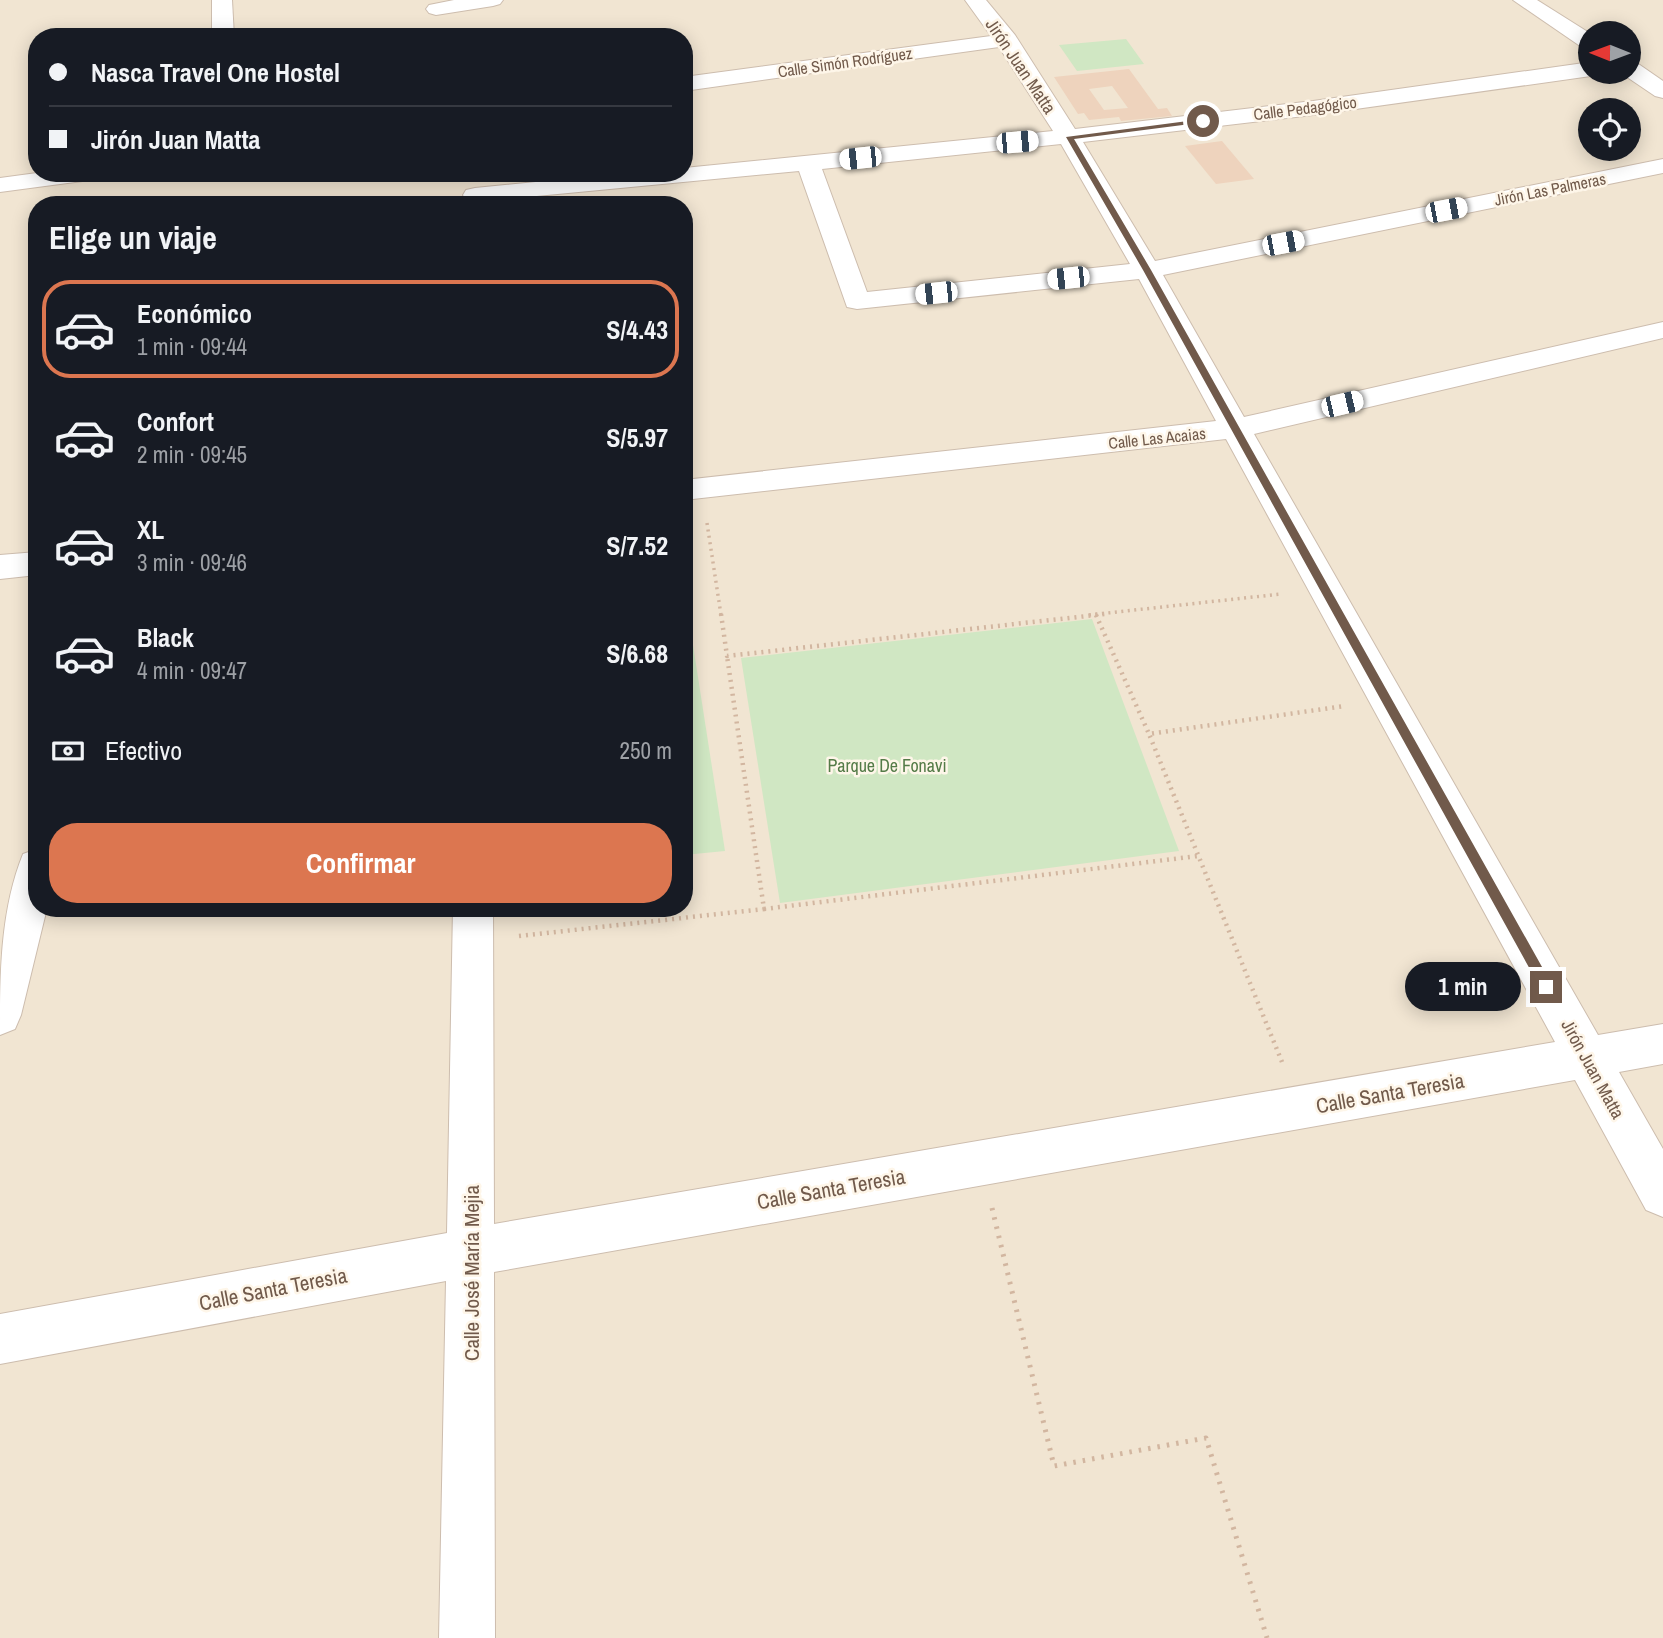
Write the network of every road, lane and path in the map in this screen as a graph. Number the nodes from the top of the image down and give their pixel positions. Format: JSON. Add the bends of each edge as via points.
{"nodes":[{"id":1,"x":222,"y":0,"type":"edge"},
{"id":2,"x":493,"y":0,"type":"edge"},
{"id":3,"x":975,"y":0,"type":"edge"},
{"id":4,"x":1523,"y":0,"type":"edge"},
{"id":5,"x":437,"y":12,"type":"edge"},
{"id":6,"x":223,"y":28,"type":"edge"},
{"id":7,"x":1578,"y":35,"type":"edge"},
{"id":8,"x":1007,"y":40,"type":"junction"},
{"id":9,"x":1578,"y":71,"type":"edge"},
{"id":10,"x":1642,"y":77,"type":"edge"},
{"id":11,"x":693,"y":83,"type":"edge"},
{"id":12,"x":1663,"y":91,"type":"edge"},
{"id":13,"x":1069,"y":137,"type":"junction"},
{"id":14,"x":808,"y":163,"type":"junction"},
{"id":15,"x":1663,"y":166,"type":"edge"},
{"id":16,"x":693,"y":173,"type":"edge"},
{"id":17,"x":28,"y":181,"type":"edge"},
{"id":18,"x":581,"y":182,"type":"edge"},
{"id":19,"x":0,"y":185,"type":"edge"},
{"id":20,"x":474,"y":191,"type":"edge"},
{"id":21,"x":1147,"y":270,"type":"junction"},
{"id":22,"x":1663,"y":330,"type":"edge"},
{"id":23,"x":1234,"y":429,"type":"junction"},
{"id":24,"x":693,"y":489,"type":"edge"},
{"id":25,"x":28,"y":564,"type":"edge"},
{"id":26,"x":0,"y":567,"type":"edge"},
{"id":27,"x":1324,"y":590,"type":"junction"},
{"id":28,"x":1096,"y":615,"type":"junction"},
{"id":29,"x":727,"y":656,"type":"junction"},
{"id":30,"x":1386,"y":699,"type":"junction"},
{"id":31,"x":1149,"y":734,"type":"junction"},
{"id":32,"x":1198,"y":856,"type":"junction"},
{"id":33,"x":28,"y":902,"type":"edge"},
{"id":34,"x":764,"y":909,"type":"junction"},
{"id":35,"x":693,"y":913,"type":"edge"},
{"id":36,"x":618,"y":917,"type":"edge"},
{"id":37,"x":473,"y":925,"type":"edge"},
{"id":38,"x":0,"y":1015,"type":"edge"},
{"id":39,"x":1663,"y":1044,"type":"edge"},
{"id":40,"x":1587,"y":1059,"type":"junction"},
{"id":41,"x":1301,"y":1108,"type":"junction"},
{"id":42,"x":981,"y":1163,"type":"junction"},
{"id":43,"x":1663,"y":1194,"type":"edge"},
{"id":44,"x":471,"y":1252,"type":"junction"},
{"id":45,"x":0,"y":1339,"type":"edge"},
{"id":46,"x":467,"y":1638,"type":"edge"},
{"id":47,"x":1267,"y":1638,"type":"edge"}],
"edges":[{"from":1,"to":6,"type":"street"},
{"from":2,"to":5,"type":"street"},
{"from":3,"to":8,"type":"street","name":"Jirón Juan Matta"},
{"from":4,"to":7,"type":"street"},
{"from":8,"to":11,"type":"street","name":"Calle Simón Rodríguez"},
{"from":8,"to":13,"type":"street","name":"Jirón Juan Matta"},
{"from":9,"to":13,"type":"street","name":"Calle Pedagógico"},
{"from":10,"to":12,"type":"street"},
{"from":13,"to":14,"type":"street","name":"Calle Pedagógico"},
{"from":13,"to":21,"type":"street","name":"Jirón Juan Matta"},
{"from":14,"to":16,"type":"street","name":"Calle Pedagógico"},
{"from":14,"to":21,"type":"street","name":"Jirón Las Palmeras","via":[[857,301]]},
{"from":15,"to":21,"type":"street","name":"Jirón Las Palmeras"},
{"from":17,"to":19,"type":"street"},
{"from":18,"to":20,"type":"street","name":"Calle Pedagógico"},
{"from":21,"to":23,"type":"street","name":"Jirón Juan Matta"},
{"from":22,"to":23,"type":"street","name":"Calle Las Acaias"},
{"from":23,"to":24,"type":"street","name":"Calle Las Acaias"},
{"from":23,"to":27,"type":"street","name":"Jirón Juan Matta"},
{"from":24,"to":29,"type":"path"},
{"from":25,"to":26,"type":"street"},
{"from":27,"to":28,"type":"path"},
{"from":27,"to":30,"type":"street","name":"Jirón Juan Matta"},
{"from":28,"to":29,"type":"path"},
{"from":28,"to":31,"type":"path"},
{"from":29,"to":34,"type":"path"},
{"from":30,"to":31,"type":"path"},
{"from":30,"to":40,"type":"street","name":"Jirón Juan Matta"},
{"from":31,"to":32,"type":"path"},
{"from":32,"to":34,"type":"path"},
{"from":32,"to":41,"type":"path"},
{"from":33,"to":38,"type":"street"},
{"from":34,"to":35,"type":"path"},
{"from":36,"to":37,"type":"path"},
{"from":37,"to":44,"type":"street","name":"Calle José María Mejia"},
{"from":39,"to":40,"type":"street","name":"Calle Santa Teresia"},
{"from":40,"to":41,"type":"street","name":"Calle Santa Teresia"},
{"from":40,"to":43,"type":"street","name":"Jirón Juan Matta"},
{"from":41,"to":42,"type":"street","name":"Calle Santa Teresia"},
{"from":42,"to":44,"type":"street","name":"Calle Santa Teresia"},
{"from":42,"to":47,"type":"path","via":[[1054,1466],[1206,1438]]},
{"from":44,"to":45,"type":"street","name":"Calle Santa Teresia"},
{"from":44,"to":46,"type":"street","name":"Calle José María Mejia"}]}
